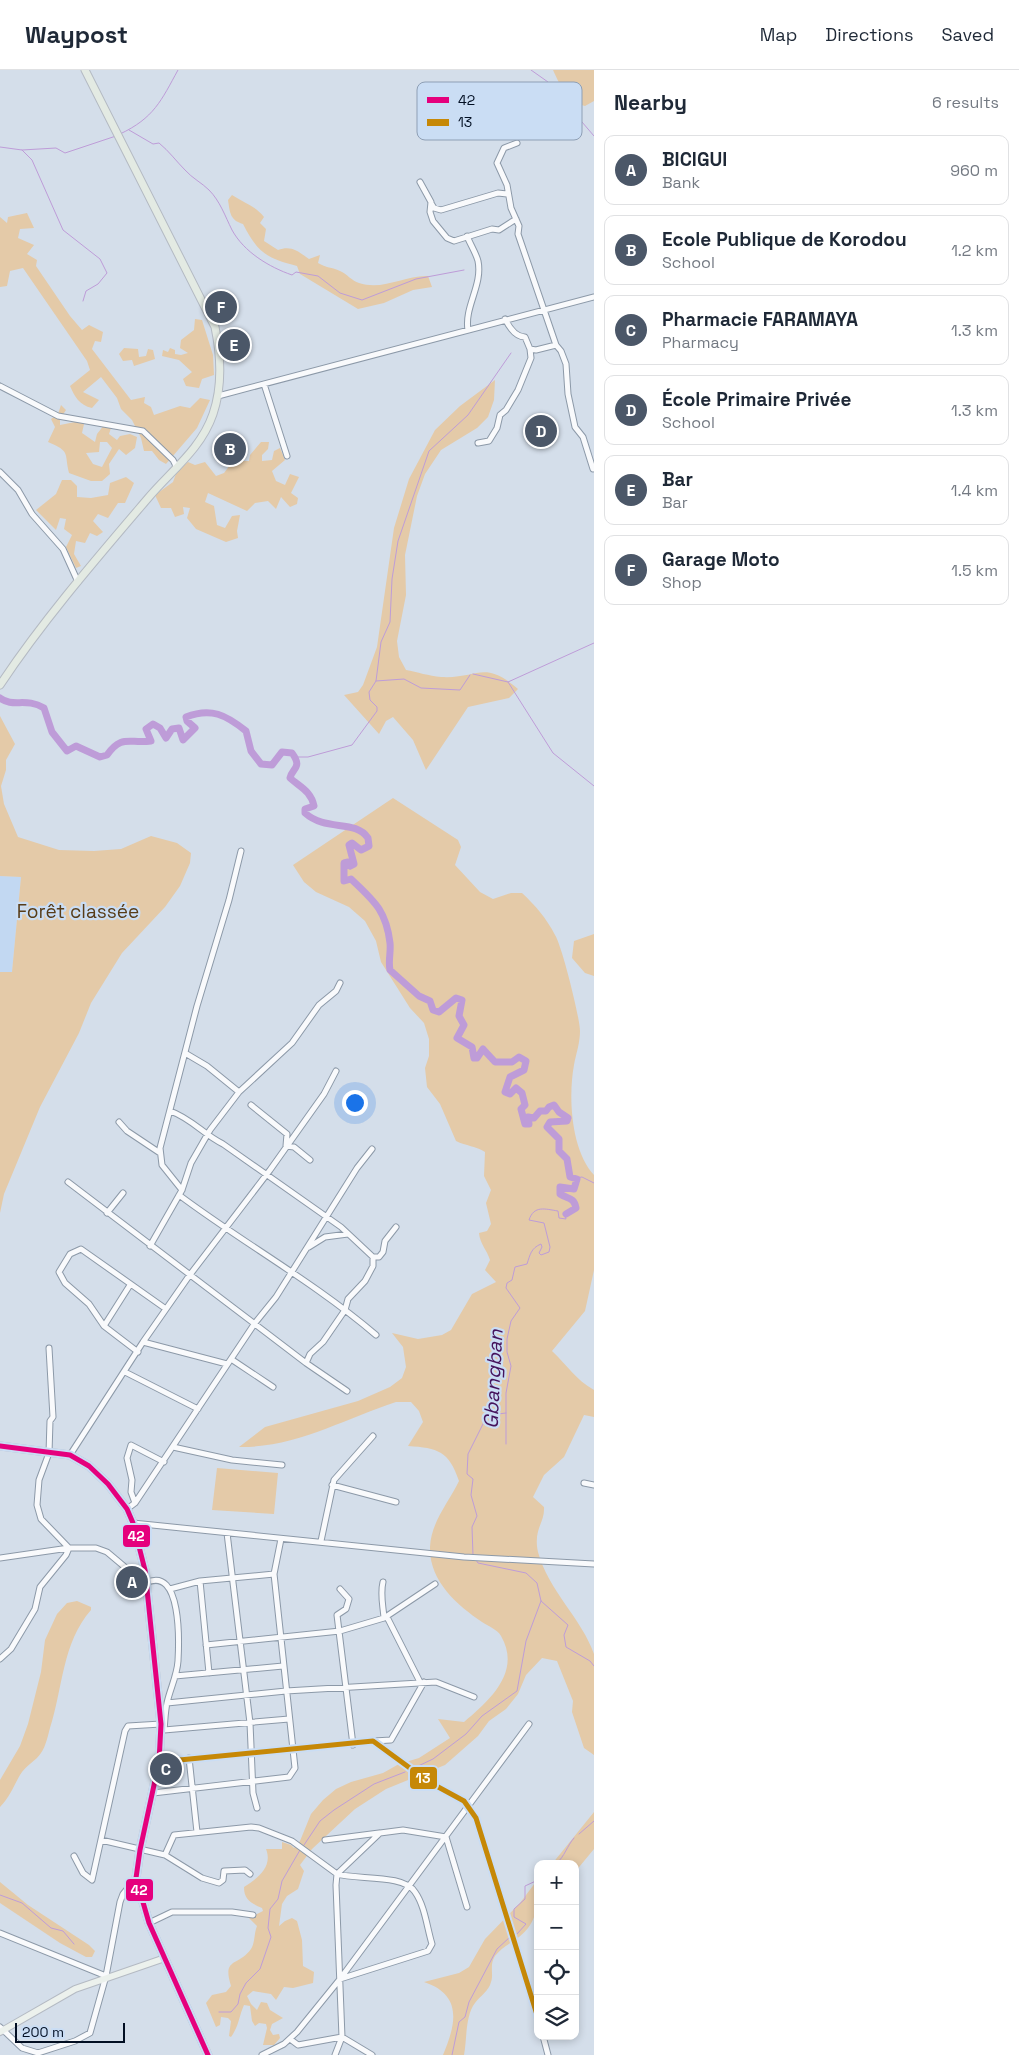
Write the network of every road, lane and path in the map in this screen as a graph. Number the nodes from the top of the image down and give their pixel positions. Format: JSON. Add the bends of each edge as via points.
{"nodes":[{"id":1,"x":86,"y":70,"type":"edge"},
{"id":2,"x":517,"y":144,"type":"dead end"},
{"id":3,"x":420,"y":182,"type":"dead end"},
{"id":4,"x":507,"y":194,"type":"junction"},
{"id":5,"x":431,"y":202,"type":"junction"},
{"id":6,"x":516,"y":219,"type":"junction"},
{"id":7,"x":467,"y":236,"type":"junction"},
{"id":8,"x":594,"y":296,"type":"edge"},
{"id":9,"x":545,"y":310,"type":"junction"},
{"id":10,"x":505,"y":319,"type":"junction"},
{"id":11,"x":468,"y":330,"type":"junction"},
{"id":12,"x":556,"y":345,"type":"junction"},
{"id":13,"x":530,"y":349,"type":"junction"},
{"id":14,"x":264,"y":384,"type":"junction"},
{"id":15,"x":2,"y":387,"type":"edge"},
{"id":16,"x":0,"y":393,"type":"edge"},
{"id":17,"x":218,"y":396,"type":"junction"},
{"id":18,"x":478,"y":443,"type":"dead end"},
{"id":19,"x":287,"y":456,"type":"dead end"},
{"id":20,"x":177,"y":468,"type":"junction"},
{"id":21,"x":593,"y":469,"type":"dead end"},
{"id":22,"x":0,"y":472,"type":"edge"},
{"id":23,"x":78,"y":582,"type":"junction"},
{"id":24,"x":0,"y":685,"type":"edge"},
{"id":25,"x":241,"y":851,"type":"dead end"},
{"id":26,"x":340,"y":983,"type":"dead end"},
{"id":27,"x":185,"y":1053,"type":"junction"},
{"id":28,"x":336,"y":1071,"type":"dead end"},
{"id":29,"x":239,"y":1092,"type":"junction"},
{"id":30,"x":251,"y":1105,"type":"dead end"},
{"id":31,"x":170,"y":1111,"type":"junction"},
{"id":32,"x":119,"y":1122,"type":"dead end"},
{"id":33,"x":208,"y":1135,"type":"junction"},
{"id":34,"x":286,"y":1146,"type":"junction"},
{"id":35,"x":372,"y":1149,"type":"dead end"},
{"id":36,"x":160,"y":1153,"type":"junction"},
{"id":37,"x":310,"y":1160,"type":"dead end"},
{"id":38,"x":266,"y":1176,"type":"junction"},
{"id":39,"x":68,"y":1182,"type":"dead end"},
{"id":40,"x":180,"y":1192,"type":"junction"},
{"id":41,"x":123,"y":1193,"type":"dead end"},
{"id":42,"x":107,"y":1213,"type":"junction"},
{"id":43,"x":327,"y":1218,"type":"junction"},
{"id":44,"x":396,"y":1227,"type":"dead end"},
{"id":45,"x":225,"y":1230,"type":"junction"},
{"id":46,"x":348,"y":1234,"type":"junction"},
{"id":47,"x":150,"y":1246,"type":"junction"},
{"id":48,"x":307,"y":1248,"type":"junction"},
{"id":49,"x":373,"y":1257,"type":"junction"},
{"id":50,"x":292,"y":1271,"type":"junction"},
{"id":51,"x":189,"y":1276,"type":"junction"},
{"id":52,"x":130,"y":1285,"type":"junction"},
{"id":53,"x":166,"y":1309,"type":"junction"},
{"id":54,"x":345,"y":1310,"type":"junction"},
{"id":55,"x":254,"y":1323,"type":"junction"},
{"id":56,"x":104,"y":1326,"type":"junction"},
{"id":57,"x":376,"y":1334,"type":"dead end"},
{"id":58,"x":143,"y":1342,"type":"junction"},
{"id":59,"x":49,"y":1348,"type":"dead end"},
{"id":60,"x":138,"y":1352,"type":"junction"},
{"id":61,"x":231,"y":1359,"type":"junction"},
{"id":62,"x":306,"y":1363,"type":"junction"},
{"id":63,"x":227,"y":1364,"type":"junction"},
{"id":64,"x":125,"y":1372,"type":"junction"},
{"id":65,"x":273,"y":1387,"type":"dead end"},
{"id":66,"x":348,"y":1391,"type":"dead end"},
{"id":67,"x":198,"y":1409,"type":"junction"},
{"id":68,"x":373,"y":1436,"type":"dead end"},
{"id":69,"x":0,"y":1446,"type":"edge"},
{"id":70,"x":173,"y":1447,"type":"junction"},
{"id":71,"x":49,"y":1451,"type":"junction"},
{"id":72,"x":70,"y":1455,"type":"junction"},
{"id":73,"x":164,"y":1462,"type":"junction"},
{"id":74,"x":282,"y":1465,"type":"dead end"},
{"id":75,"x":584,"y":1483,"type":"dead end"},
{"id":76,"x":332,"y":1485,"type":"junction"},
{"id":77,"x":594,"y":1485,"type":"edge"},
{"id":78,"x":396,"y":1502,"type":"dead end"},
{"id":79,"x":135,"y":1503,"type":"junction"},
{"id":80,"x":127,"y":1509,"type":"junction"},
{"id":81,"x":133,"y":1523,"type":"junction"},
{"id":82,"x":228,"y":1533,"type":"junction"},
{"id":83,"x":281,"y":1539,"type":"junction"},
{"id":84,"x":321,"y":1541,"type":"junction"},
{"id":85,"x":69,"y":1548,"type":"junction"},
{"id":86,"x":0,"y":1558,"type":"edge"},
{"id":87,"x":594,"y":1564,"type":"edge"},
{"id":88,"x":145,"y":1570,"type":"junction"},
{"id":89,"x":274,"y":1574,"type":"junction"},
{"id":90,"x":233,"y":1578,"type":"junction"},
{"id":91,"x":200,"y":1580,"type":"junction"},
{"id":92,"x":383,"y":1582,"type":"dead end"},
{"id":93,"x":146,"y":1583,"type":"junction"},
{"id":94,"x":435,"y":1584,"type":"dead end"},
{"id":95,"x":340,"y":1588,"type":"dead end"},
{"id":96,"x":170,"y":1589,"type":"junction"},
{"id":97,"x":385,"y":1617,"type":"junction"},
{"id":98,"x":340,"y":1631,"type":"junction"},
{"id":99,"x":280,"y":1637,"type":"junction"},
{"id":100,"x":240,"y":1641,"type":"junction"},
{"id":101,"x":206,"y":1645,"type":"junction"},
{"id":102,"x":0,"y":1658,"type":"edge"},
{"id":103,"x":283,"y":1666,"type":"junction"},
{"id":104,"x":243,"y":1670,"type":"junction"},
{"id":105,"x":209,"y":1673,"type":"junction"},
{"id":106,"x":176,"y":1676,"type":"junction"},
{"id":107,"x":422,"y":1682,"type":"junction"},
{"id":108,"x":346,"y":1687,"type":"junction"},
{"id":109,"x":286,"y":1691,"type":"junction"},
{"id":110,"x":246,"y":1696,"type":"junction"},
{"id":111,"x":474,"y":1697,"type":"dead end"},
{"id":112,"x":167,"y":1703,"type":"junction"},
{"id":113,"x":289,"y":1719,"type":"junction"},
{"id":114,"x":250,"y":1723,"type":"junction"},
{"id":115,"x":529,"y":1724,"type":"dead end"},
{"id":116,"x":162,"y":1728,"type":"junction"},
{"id":117,"x":373,"y":1741,"type":"junction"},
{"id":118,"x":353,"y":1745,"type":"junction"},
{"id":119,"x":293,"y":1748,"type":"junction"},
{"id":120,"x":251,"y":1753,"type":"junction"},
{"id":121,"x":189,"y":1758,"type":"junction"},
{"id":122,"x":158,"y":1762,"type":"junction"},
{"id":123,"x":254,"y":1781,"type":"junction"},
{"id":124,"x":192,"y":1789,"type":"junction"},
{"id":125,"x":152,"y":1793,"type":"junction"},
{"id":126,"x":469,"y":1806,"type":"junction"},
{"id":127,"x":256,"y":1808,"type":"dead end"},
{"id":128,"x":196,"y":1832,"type":"junction"},
{"id":129,"x":380,"y":1833,"type":"junction"},
{"id":130,"x":446,"y":1837,"type":"junction"},
{"id":131,"x":101,"y":1840,"type":"junction"},
{"id":132,"x":325,"y":1840,"type":"dead end"},
{"id":133,"x":140,"y":1850,"type":"junction"},
{"id":134,"x":165,"y":1855,"type":"junction"},
{"id":135,"x":74,"y":1856,"type":"dead end"},
{"id":136,"x":250,"y":1874,"type":"dead end"},
{"id":137,"x":337,"y":1874,"type":"junction"},
{"id":138,"x":136,"y":1878,"type":"junction"},
{"id":139,"x":408,"y":1885,"type":"junction"},
{"id":140,"x":468,"y":1907,"type":"dead end"},
{"id":141,"x":253,"y":1915,"type":"dead end"},
{"id":142,"x":149,"y":1923,"type":"junction"},
{"id":143,"x":0,"y":1932,"type":"edge"},
{"id":144,"x":165,"y":1958,"type":"junction"},
{"id":145,"x":105,"y":1977,"type":"junction"},
{"id":146,"x":340,"y":1979,"type":"junction"},
{"id":147,"x":534,"y":2005,"type":"edge"},
{"id":148,"x":2,"y":2029,"type":"edge"},
{"id":149,"x":342,"y":2037,"type":"junction"},
{"id":150,"x":290,"y":2039,"type":"junction"},
{"id":151,"x":544,"y":2040,"type":"edge"},
{"id":152,"x":208,"y":2055,"type":"edge"},
{"id":153,"x":267,"y":2055,"type":"edge"},
{"id":154,"x":336,"y":2055,"type":"edge"},
{"id":155,"x":372,"y":2055,"type":"edge"},
{"id":156,"x":548,"y":2055,"type":"edge"}],
"edges":[{"from":1,"to":17,"type":"highway","via":[[215,327],[220,366]]},
{"from":2,"to":4,"type":"street","via":[[504,148],[497,163],[507,185]]},
{"from":3,"to":5,"type":"street"},
{"from":4,"to":5,"type":"street","via":[[498,192],[441,210],[434,208]]},
{"from":4,"to":6,"type":"street"},
{"from":5,"to":7,"type":"street","via":[[433,221],[447,238],[454,241]]},
{"from":6,"to":7,"type":"street","via":[[499,230]]},
{"from":6,"to":9,"type":"street","via":[[524,255]]},
{"from":7,"to":11,"type":"street","via":[[479,263],[466,320]]},
{"from":8,"to":9,"type":"street"},
{"from":9,"to":10,"type":"street"},
{"from":9,"to":12,"type":"street"},
{"from":10,"to":11,"type":"street"},
{"from":10,"to":13,"type":"street","via":[[510,329],[525,337]]},
{"from":11,"to":14,"type":"street"},
{"from":12,"to":13,"type":"street"},
{"from":12,"to":21,"type":"street","via":[[566,364],[575,427]]},
{"from":13,"to":18,"type":"street","via":[[531,358],[524,378],[500,415],[497,428],[489,441]]},
{"from":14,"to":17,"type":"street"},
{"from":14,"to":19,"type":"street"},
{"from":15,"to":16,"type":"street"},
{"from":15,"to":20,"type":"street","via":[[58,416],[143,431]]},
{"from":17,"to":20,"type":"highway","via":[[202,437]]},
{"from":20,"to":23,"type":"highway"},
{"from":22,"to":23,"type":"street","via":[[18,490],[32,514],[63,549]]},
{"from":23,"to":24,"type":"highway"},
{"from":25,"to":27,"type":"street"},
{"from":26,"to":29,"type":"street","via":[[336,991],[319,1005],[292,1044]]},
{"from":27,"to":29,"type":"street"},
{"from":27,"to":31,"type":"street"},
{"from":28,"to":34,"type":"street","via":[[324,1094]]},
{"from":29,"to":33,"type":"street"},
{"from":30,"to":34,"type":"street","via":[[287,1134]]},
{"from":31,"to":33,"type":"street","via":[[191,1120]]},
{"from":31,"to":36,"type":"street"},
{"from":32,"to":36,"type":"street"},
{"from":33,"to":38,"type":"street"},
{"from":33,"to":40,"type":"street"},
{"from":34,"to":37,"type":"street","via":[[294,1147]]},
{"from":34,"to":38,"type":"street"},
{"from":35,"to":43,"type":"street"},
{"from":36,"to":40,"type":"street","via":[[162,1165]]},
{"from":38,"to":43,"type":"street"},
{"from":38,"to":45,"type":"street"},
{"from":39,"to":42,"type":"street"},
{"from":40,"to":45,"type":"street"},
{"from":40,"to":47,"type":"street"},
{"from":41,"to":42,"type":"street"},
{"from":42,"to":47,"type":"street"},
{"from":43,"to":46,"type":"street"},
{"from":43,"to":48,"type":"street"},
{"from":44,"to":49,"type":"street","via":[[385,1241],[383,1252],[379,1257]]},
{"from":45,"to":50,"type":"street"},
{"from":45,"to":51,"type":"street"},
{"from":46,"to":48,"type":"street","via":[[325,1237]]},
{"from":46,"to":49,"type":"street"},
{"from":47,"to":51,"type":"street"},
{"from":48,"to":50,"type":"street"},
{"from":49,"to":54,"type":"street","via":[[373,1266],[365,1281],[348,1299]]},
{"from":50,"to":54,"type":"street"},
{"from":50,"to":55,"type":"street"},
{"from":51,"to":53,"type":"street"},
{"from":51,"to":55,"type":"street"},
{"from":52,"to":53,"type":"street"},
{"from":52,"to":56,"type":"street"},
{"from":52,"to":56,"type":"street","via":[[81,1249],[70,1254],[59,1272]]},
{"from":53,"to":58,"type":"street"},
{"from":54,"to":57,"type":"street"},
{"from":54,"to":62,"type":"street"},
{"from":55,"to":61,"type":"street"},
{"from":55,"to":62,"type":"street"},
{"from":56,"to":60,"type":"street"},
{"from":58,"to":60,"type":"street"},
{"from":58,"to":63,"type":"street"},
{"from":59,"to":71,"type":"street","via":[[53,1417],[50,1421]]},
{"from":60,"to":64,"type":"street"},
{"from":61,"to":63,"type":"street"},
{"from":61,"to":65,"type":"street"},
{"from":62,"to":66,"type":"street"},
{"from":63,"to":67,"type":"street"},
{"from":64,"to":67,"type":"street"},
{"from":64,"to":72,"type":"street"},
{"from":67,"to":70,"type":"street"},
{"from":68,"to":76,"type":"street"},
{"from":69,"to":71,"type":"highway"},
{"from":70,"to":73,"type":"street"},
{"from":70,"to":74,"type":"street","via":[[232,1460]]},
{"from":71,"to":72,"type":"highway"},
{"from":71,"to":85,"type":"street","via":[[39,1480],[37,1506],[42,1519]]},
{"from":72,"to":80,"type":"highway","via":[[100,1476]]},
{"from":73,"to":79,"type":"street"},
{"from":73,"to":79,"type":"street","via":[[130,1445],[127,1458]]},
{"from":75,"to":77,"type":"street"},
{"from":76,"to":78,"type":"street"},
{"from":76,"to":84,"type":"street"},
{"from":79,"to":80,"type":"street"},
{"from":80,"to":81,"type":"highway"},
{"from":81,"to":82,"type":"street"},
{"from":81,"to":88,"type":"highway"},
{"from":82,"to":83,"type":"street"},
{"from":82,"to":90,"type":"street"},
{"from":83,"to":84,"type":"street"},
{"from":83,"to":89,"type":"street"},
{"from":84,"to":87,"type":"street","via":[[497,1560]]},
{"from":85,"to":86,"type":"street"},
{"from":85,"to":88,"type":"street","via":[[96,1548],[126,1568]]},
{"from":85,"to":102,"type":"street","via":[[40,1586],[35,1609],[11,1649]]},
{"from":88,"to":93,"type":"highway"},
{"from":89,"to":90,"type":"street"},
{"from":89,"to":99,"type":"street"},
{"from":90,"to":91,"type":"street"},
{"from":90,"to":100,"type":"street"},
{"from":91,"to":96,"type":"street"},
{"from":91,"to":101,"type":"street"},
{"from":92,"to":97,"type":"street","via":[[380,1594]]},
{"from":93,"to":96,"type":"street","via":[[161,1581]]},
{"from":93,"to":116,"type":"highway"},
{"from":94,"to":97,"type":"street"},
{"from":95,"to":98,"type":"street","via":[[349,1599],[346,1610],[337,1615]]},
{"from":96,"to":106,"type":"street","via":[[176,1602]]},
{"from":97,"to":98,"type":"street"},
{"from":97,"to":107,"type":"street"},
{"from":98,"to":99,"type":"street"},
{"from":98,"to":108,"type":"street"},
{"from":99,"to":100,"type":"street"},
{"from":99,"to":103,"type":"street"},
{"from":100,"to":101,"type":"street"},
{"from":100,"to":104,"type":"street"},
{"from":101,"to":105,"type":"street"},
{"from":103,"to":104,"type":"street"},
{"from":103,"to":109,"type":"street"},
{"from":104,"to":105,"type":"street"},
{"from":104,"to":110,"type":"street"},
{"from":105,"to":106,"type":"street"},
{"from":106,"to":112,"type":"street"},
{"from":107,"to":108,"type":"street"},
{"from":107,"to":111,"type":"street","via":[[436,1682]]},
{"from":107,"to":117,"type":"street","via":[[391,1740]]},
{"from":108,"to":109,"type":"street"},
{"from":108,"to":118,"type":"street"},
{"from":109,"to":110,"type":"street"},
{"from":109,"to":113,"type":"street"},
{"from":110,"to":112,"type":"street"},
{"from":110,"to":114,"type":"street"},
{"from":112,"to":116,"type":"street"},
{"from":113,"to":114,"type":"street"},
{"from":113,"to":119,"type":"street"},
{"from":114,"to":116,"type":"street"},
{"from":114,"to":120,"type":"street"},
{"from":115,"to":126,"type":"street"},
{"from":116,"to":122,"type":"highway"},
{"from":116,"to":131,"type":"street","via":[[128,1726],[124,1730]]},
{"from":117,"to":118,"type":"street"},
{"from":117,"to":126,"type":"street","via":[[429,1782]]},
{"from":118,"to":119,"type":"street"},
{"from":119,"to":120,"type":"street"},
{"from":119,"to":123,"type":"street","via":[[295,1768],[289,1777]]},
{"from":120,"to":121,"type":"street"},
{"from":120,"to":123,"type":"street"},
{"from":121,"to":122,"type":"street"},
{"from":121,"to":124,"type":"street"},
{"from":122,"to":125,"type":"highway"},
{"from":123,"to":124,"type":"street"},
{"from":123,"to":127,"type":"street"},
{"from":124,"to":125,"type":"street"},
{"from":124,"to":128,"type":"street"},
{"from":125,"to":133,"type":"highway"},
{"from":126,"to":130,"type":"street"},
{"from":126,"to":147,"type":"street","via":[[476,1818]]},
{"from":128,"to":134,"type":"street","via":[[174,1834]]},
{"from":128,"to":137,"type":"street","via":[[259,1828],[292,1841]]},
{"from":129,"to":130,"type":"street","via":[[403,1830]]},
{"from":129,"to":132,"type":"street"},
{"from":129,"to":137,"type":"street"},
{"from":130,"to":139,"type":"street"},
{"from":130,"to":140,"type":"street"},
{"from":131,"to":133,"type":"street"},
{"from":131,"to":135,"type":"street","via":[[92,1880],[83,1873]]},
{"from":133,"to":134,"type":"street"},
{"from":133,"to":138,"type":"highway"},
{"from":134,"to":136,"type":"street","via":[[202,1878],[219,1883],[223,1880],[224,1871],[245,1870]]},
{"from":137,"to":139,"type":"street"},
{"from":137,"to":146,"type":"street"},
{"from":138,"to":142,"type":"highway"},
{"from":138,"to":145,"type":"street","via":[[122,1894]]},
{"from":139,"to":146,"type":"street"},
{"from":139,"to":146,"type":"street","via":[[419,1898],[432,1944],[428,1950]]},
{"from":141,"to":142,"type":"street","via":[[172,1912]]},
{"from":142,"to":144,"type":"highway"},
{"from":143,"to":145,"type":"street"},
{"from":144,"to":145,"type":"main road"},
{"from":144,"to":152,"type":"highway"},
{"from":145,"to":148,"type":"main road","via":[[75,1989]]},
{"from":145,"to":148,"type":"street","via":[[92,2028],[85,2037],[38,2053],[30,2052]]},
{"from":146,"to":149,"type":"street"},
{"from":146,"to":150,"type":"street"},
{"from":149,"to":150,"type":"street","via":[[298,2045]]},
{"from":149,"to":154,"type":"street"},
{"from":149,"to":155,"type":"street"},
{"from":150,"to":153,"type":"street"},
{"from":151,"to":156,"type":"street"}]}
